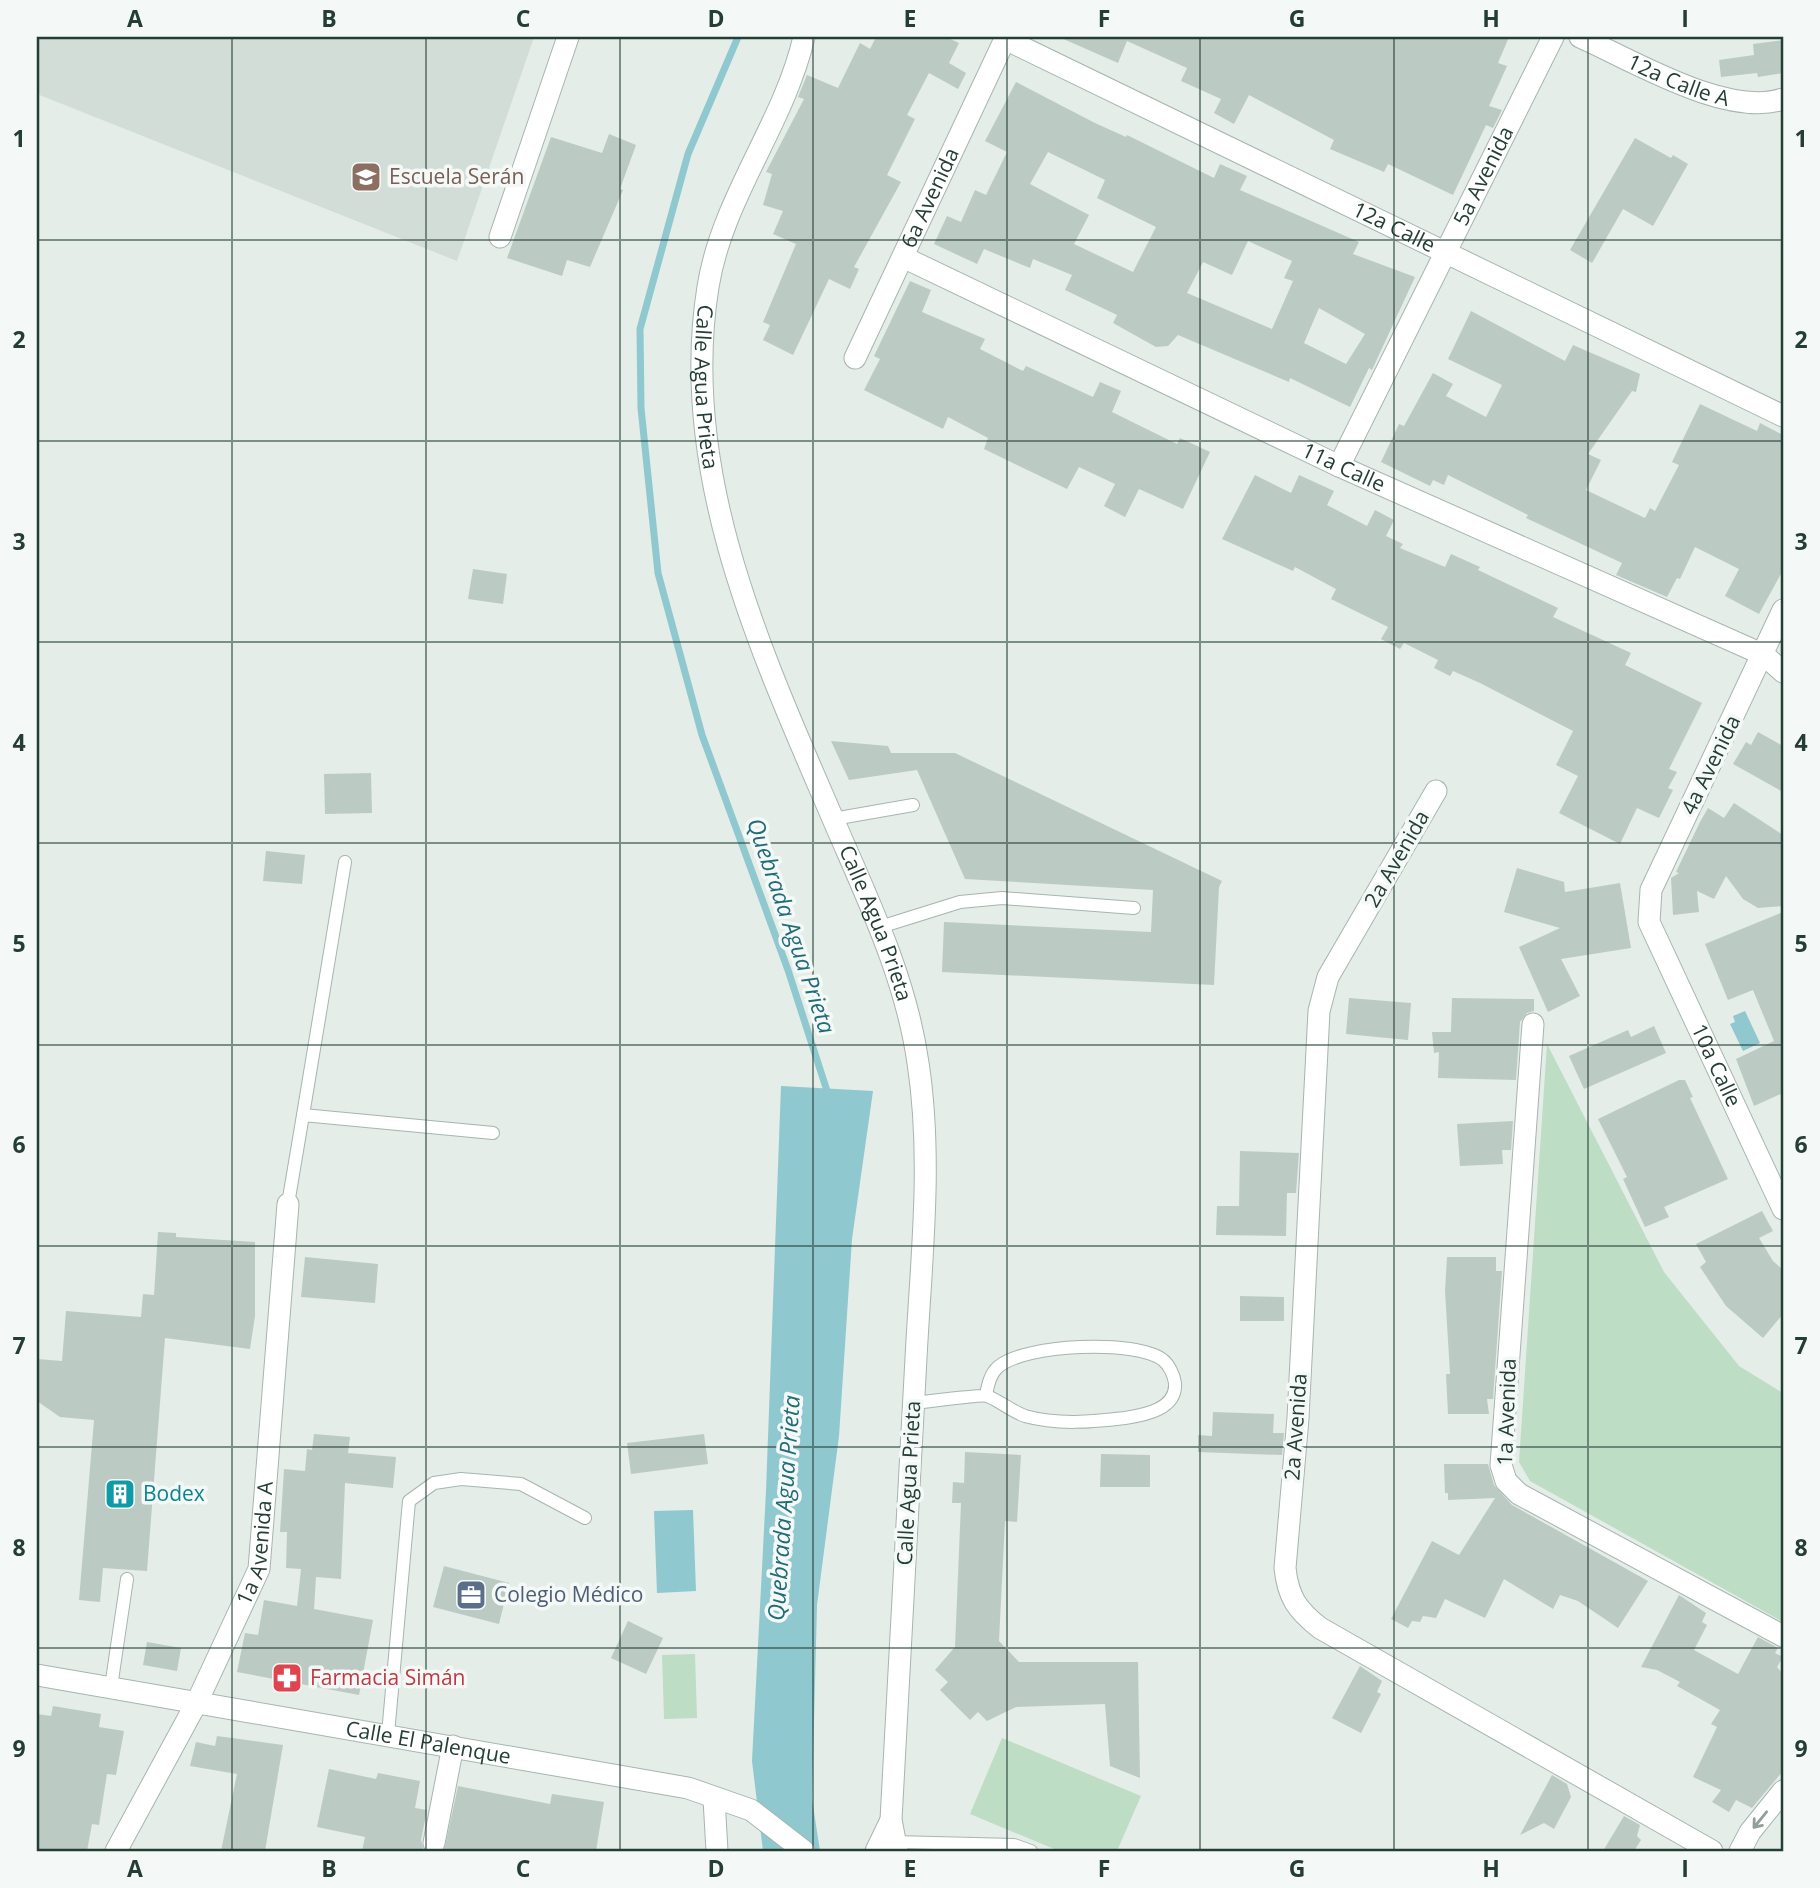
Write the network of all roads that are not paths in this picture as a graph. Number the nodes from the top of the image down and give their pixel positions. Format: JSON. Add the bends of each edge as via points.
{"nodes":[{"id":1,"x":568,"y":37,"type":"edge"},
{"id":2,"x":804,"y":37,"type":"edge"},
{"id":3,"x":1553,"y":37,"type":"edge"},
{"id":4,"x":1580,"y":37,"type":"edge"},
{"id":5,"x":1006,"y":38,"type":"edge"},
{"id":6,"x":1783,"y":99,"type":"edge"},
{"id":7,"x":500,"y":237,"type":"dead end"},
{"id":8,"x":1445,"y":254,"type":"junction"},
{"id":9,"x":905,"y":258,"type":"junction"},
{"id":10,"x":855,"y":358,"type":"dead end"},
{"id":11,"x":1783,"y":416,"type":"edge"},
{"id":12,"x":1339,"y":466,"type":"junction"},
{"id":13,"x":1783,"y":610,"type":"edge"},
{"id":14,"x":1764,"y":655,"type":"junction"},
{"id":15,"x":1783,"y":672,"type":"edge"},
{"id":16,"x":1436,"y":791,"type":"dead end"},
{"id":17,"x":913,"y":804,"type":"dead end"},
{"id":18,"x":833,"y":819,"type":"junction"},
{"id":19,"x":345,"y":862,"type":"dead end"},
{"id":20,"x":1134,"y":908,"type":"dead end"},
{"id":21,"x":1649,"y":922,"type":"joint"},
{"id":22,"x":880,"y":927,"type":"junction"},
{"id":23,"x":1533,"y":1024,"type":"dead end"},
{"id":24,"x":303,"y":1115,"type":"junction"},
{"id":25,"x":493,"y":1133,"type":"dead end"},
{"id":26,"x":288,"y":1204,"type":"joint"},
{"id":27,"x":1783,"y":1209,"type":"edge"},
{"id":28,"x":986,"y":1395,"type":"junction"},
{"id":29,"x":914,"y":1403,"type":"junction"},
{"id":30,"x":584,"y":1518,"type":"dead end"},
{"id":31,"x":127,"y":1579,"type":"dead end"},
{"id":32,"x":1783,"y":1636,"type":"edge"},
{"id":33,"x":37,"y":1675,"type":"edge"},
{"id":34,"x":111,"y":1687,"type":"junction"},
{"id":35,"x":197,"y":1702,"type":"junction"},
{"id":36,"x":388,"y":1734,"type":"junction"},
{"id":37,"x":453,"y":1746,"type":"junction"},
{"id":38,"x":1783,"y":1791,"type":"edge"},
{"id":39,"x":714,"y":1799,"type":"junction"},
{"id":40,"x":434,"y":1843,"type":"dead end"},
{"id":41,"x":889,"y":1848,"type":"edge"},
{"id":42,"x":116,"y":1851,"type":"edge"},
{"id":43,"x":717,"y":1851,"type":"edge"},
{"id":44,"x":804,"y":1851,"type":"edge"},
{"id":45,"x":1031,"y":1851,"type":"edge"},
{"id":46,"x":1712,"y":1851,"type":"edge"},
{"id":47,"x":1740,"y":1851,"type":"edge"},
{"id":48,"x":1749,"y":1851,"type":"edge"},
{"id":49,"x":1757,"y":1851,"type":"edge"}],
"edges":[{"from":1,"to":7,"type":"street"},
{"from":2,"to":18,"type":"street","name":"Calle Agua Prieta","via":[[780,106],[725,225],[708,283],[702,405],[708,467],[754,627]]},
{"from":3,"to":8,"type":"street","name":"5a Avenida"},
{"from":4,"to":6,"type":"street","name":"12a Calle A","via":[[1721,100]]},
{"from":5,"to":8,"type":"street","name":"12a Calle"},
{"from":5,"to":9,"type":"street","name":"6a Avenida"},
{"from":8,"to":11,"type":"street","name":"12a Calle"},
{"from":8,"to":12,"type":"street","name":"5a Avenida"},
{"from":9,"to":10,"type":"street","name":"6a Avenida"},
{"from":9,"to":12,"type":"street","name":"11a Calle"},
{"from":12,"to":14,"type":"street","name":"11a Calle"},
{"from":13,"to":14,"type":"street","name":"4a Avenida"},
{"from":14,"to":15,"type":"street","name":"11a Calle"},
{"from":14,"to":21,"type":"street","name":"4a Avenida","via":[[1651,890]]},
{"from":16,"to":46,"type":"street","name":"2a Avenida","via":[[1328,977],[1319,1012],[1287,1592],[1299,1612],[1320,1628]]},
{"from":17,"to":18,"type":"lane"},
{"from":18,"to":22,"type":"street","name":"Calle Agua Prieta"},
{"from":19,"to":24,"type":"lane"},
{"from":20,"to":22,"type":"lane","via":[[1002,898],[960,902]]},
{"from":21,"to":27,"type":"street","name":"10a Calle"},
{"from":22,"to":29,"type":"street","name":"Calle Agua Prieta","via":[[907,1010],[923,1108],[925,1173]]},
{"from":23,"to":32,"type":"street","name":"1a Avenida","via":[[1501,1465],[1506,1481],[1518,1494]]},
{"from":24,"to":25,"type":"lane"},
{"from":24,"to":26,"type":"lane"},
{"from":26,"to":35,"type":"street","name":"1a Avenida A","via":[[259,1569]]},
{"from":28,"to":28,"type":"lane","via":[[998,1366],[1020,1356],[1094,1347],[1145,1351],[1163,1360],[1174,1375],[1175,1388],[1170,1402],[1153,1412],[1101,1421],[1038,1419],[1001,1406]]},
{"from":28,"to":29,"type":"lane"},
{"from":29,"to":41,"type":"street","name":"Calle Agua Prieta"},
{"from":30,"to":36,"type":"lane","via":[[520,1484],[461,1479],[433,1483],[409,1501]]},
{"from":31,"to":34,"type":"lane"},
{"from":33,"to":34,"type":"street","name":"Calle El Palenque"},
{"from":34,"to":35,"type":"street","name":"Calle El Palenque"},
{"from":35,"to":36,"type":"street","name":"Calle El Palenque"},
{"from":35,"to":42,"type":"street","name":"1a Avenida A"},
{"from":36,"to":37,"type":"street","name":"Calle El Palenque"},
{"from":37,"to":39,"type":"street","name":"Calle El Palenque","via":[[688,1788]]},
{"from":37,"to":40,"type":"street"},
{"from":38,"to":47,"type":"street","one_way":true},
{"from":39,"to":43,"type":"street"},
{"from":39,"to":44,"type":"street","name":"Calle El Palenque","via":[[751,1810]]},
{"from":41,"to":45,"type":"lane","via":[[1014,1845]]},
{"from":48,"to":49,"type":"street"}]}
